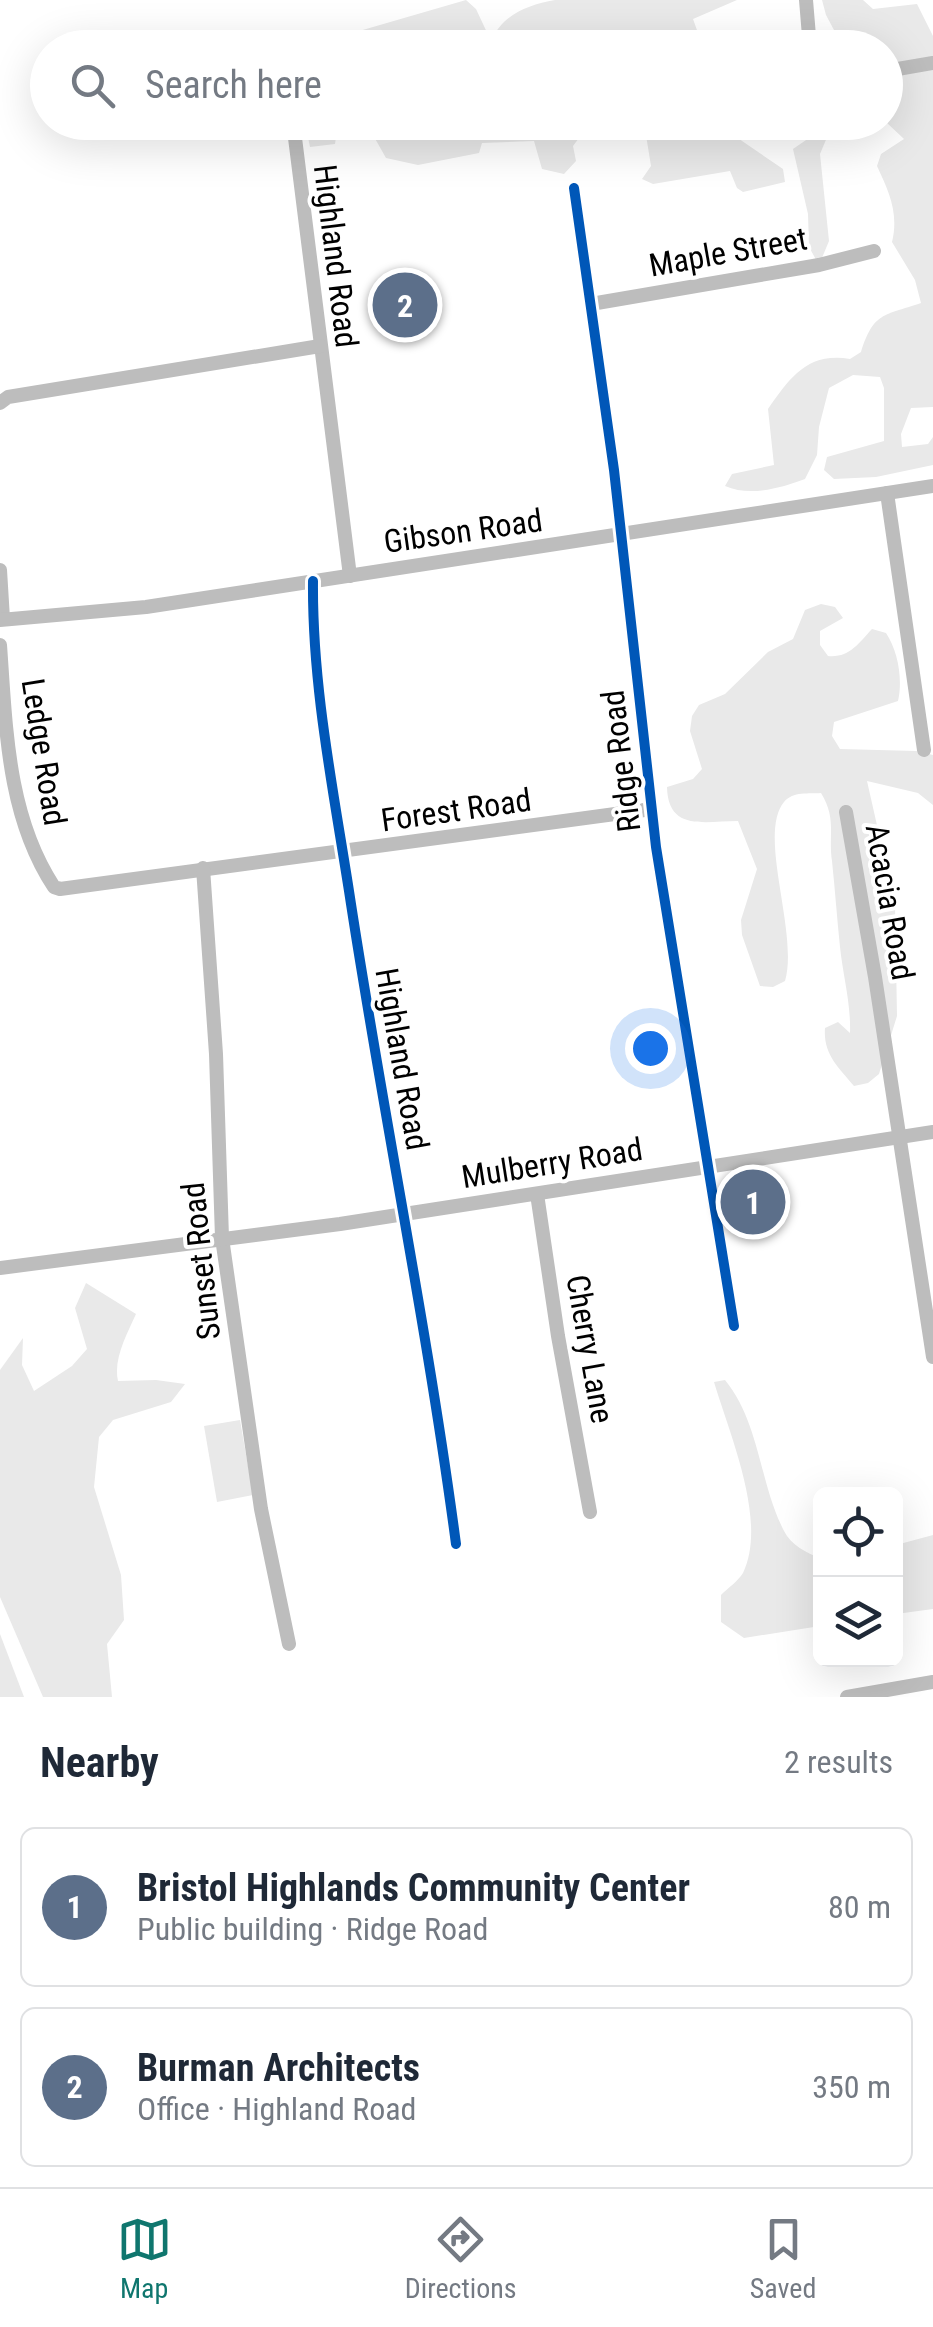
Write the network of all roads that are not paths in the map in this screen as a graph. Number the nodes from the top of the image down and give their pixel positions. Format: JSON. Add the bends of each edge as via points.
{"nodes":[{"id":1,"x":806,"y":0,"type":"edge"},
{"id":2,"x":808,"y":30,"type":"edge"},
{"id":3,"x":933,"y":63,"type":"edge"},
{"id":4,"x":903,"y":68,"type":"edge"},
{"id":5,"x":295,"y":140,"type":"edge"},
{"id":6,"x":574,"y":188,"type":"dead end"},
{"id":7,"x":874,"y":251,"type":"dead end"},
{"id":8,"x":591,"y":304,"type":"junction"},
{"id":9,"x":320,"y":346,"type":"junction"},
{"id":10,"x":0,"y":402,"type":"edge"},
{"id":11,"x":933,"y":486,"type":"edge"},
{"id":12,"x":887,"y":493,"type":"junction"},
{"id":13,"x":621,"y":535,"type":"junction"},
{"id":14,"x":0,"y":570,"type":"edge"},
{"id":15,"x":350,"y":576,"type":"junction"},
{"id":16,"x":313,"y":581,"type":"junction"},
{"id":17,"x":1,"y":620,"type":"edge"},
{"id":18,"x":0,"y":645,"type":"edge"},
{"id":19,"x":924,"y":750,"type":"dead end"},
{"id":20,"x":652,"y":809,"type":"junction"},
{"id":21,"x":846,"y":812,"type":"dead end"},
{"id":22,"x":342,"y":851,"type":"junction"},
{"id":23,"x":41,"y":864,"type":"joint"},
{"id":24,"x":203,"y":868,"type":"junction"},
{"id":25,"x":933,"y":1132,"type":"edge"},
{"id":26,"x":898,"y":1138,"type":"junction"},
{"id":27,"x":708,"y":1167,"type":"junction"},
{"id":28,"x":537,"y":1194,"type":"junction"},
{"id":29,"x":404,"y":1214,"type":"junction"},
{"id":30,"x":222,"y":1238,"type":"junction"},
{"id":31,"x":0,"y":1268,"type":"edge"},
{"id":32,"x":734,"y":1326,"type":"dead end"},
{"id":33,"x":933,"y":1357,"type":"edge"},
{"id":34,"x":590,"y":1512,"type":"dead end"},
{"id":35,"x":456,"y":1544,"type":"dead end"},
{"id":36,"x":288,"y":1644,"type":"dead end"},
{"id":37,"x":933,"y":1682,"type":"edge"},
{"id":38,"x":847,"y":1697,"type":"edge"}],
"edges":[{"from":1,"to":2,"type":"street"},
{"from":3,"to":4,"type":"street"},
{"from":5,"to":9,"type":"street","name":"Highland Road"},
{"from":6,"to":8,"type":"street","name":"Ridge Road"},
{"from":7,"to":8,"type":"street","name":"Maple Street"},
{"from":8,"to":13,"type":"street","name":"Ridge Road"},
{"from":9,"to":10,"type":"street"},
{"from":9,"to":15,"type":"street","name":"Highland Road"},
{"from":11,"to":12,"type":"street","name":"Gibson Road"},
{"from":12,"to":13,"type":"street","name":"Gibson Road"},
{"from":12,"to":19,"type":"street"},
{"from":13,"to":15,"type":"street","name":"Gibson Road"},
{"from":13,"to":20,"type":"street","name":"Ridge Road"},
{"from":14,"to":17,"type":"street"},
{"from":15,"to":16,"type":"street","name":"Gibson Road"},
{"from":16,"to":17,"type":"street","name":"Gibson Road"},
{"from":16,"to":22,"type":"street","name":"Highland Road","via":[[316,665]]},
{"from":18,"to":23,"type":"street","name":"Ledge Road","via":[[20,812]]},
{"from":20,"to":22,"type":"street","name":"Forest Road"},
{"from":20,"to":27,"type":"street","name":"Ridge Road"},
{"from":21,"to":26,"type":"street","name":"Acacia Road"},
{"from":22,"to":24,"type":"street","name":"Forest Road"},
{"from":22,"to":29,"type":"street","name":"Highland Road"},
{"from":23,"to":24,"type":"street","name":"Forest Road","via":[[60,888]]},
{"from":24,"to":30,"type":"street","name":"Sunset Road"},
{"from":25,"to":26,"type":"street","name":"Mulberry Road"},
{"from":26,"to":27,"type":"street","name":"Mulberry Road"},
{"from":26,"to":33,"type":"street","name":"Acacia Road"},
{"from":27,"to":28,"type":"street","name":"Mulberry Road"},
{"from":27,"to":32,"type":"street","name":"Ridge Road"},
{"from":28,"to":29,"type":"street","name":"Mulberry Road"},
{"from":28,"to":34,"type":"street","name":"Cherry Lane"},
{"from":29,"to":30,"type":"street","name":"Mulberry Road"},
{"from":29,"to":35,"type":"street","name":"Highland Road"},
{"from":30,"to":31,"type":"street","name":"Mulberry Road"},
{"from":30,"to":36,"type":"street","name":"Sunset Road"},
{"from":37,"to":38,"type":"street"}]}
